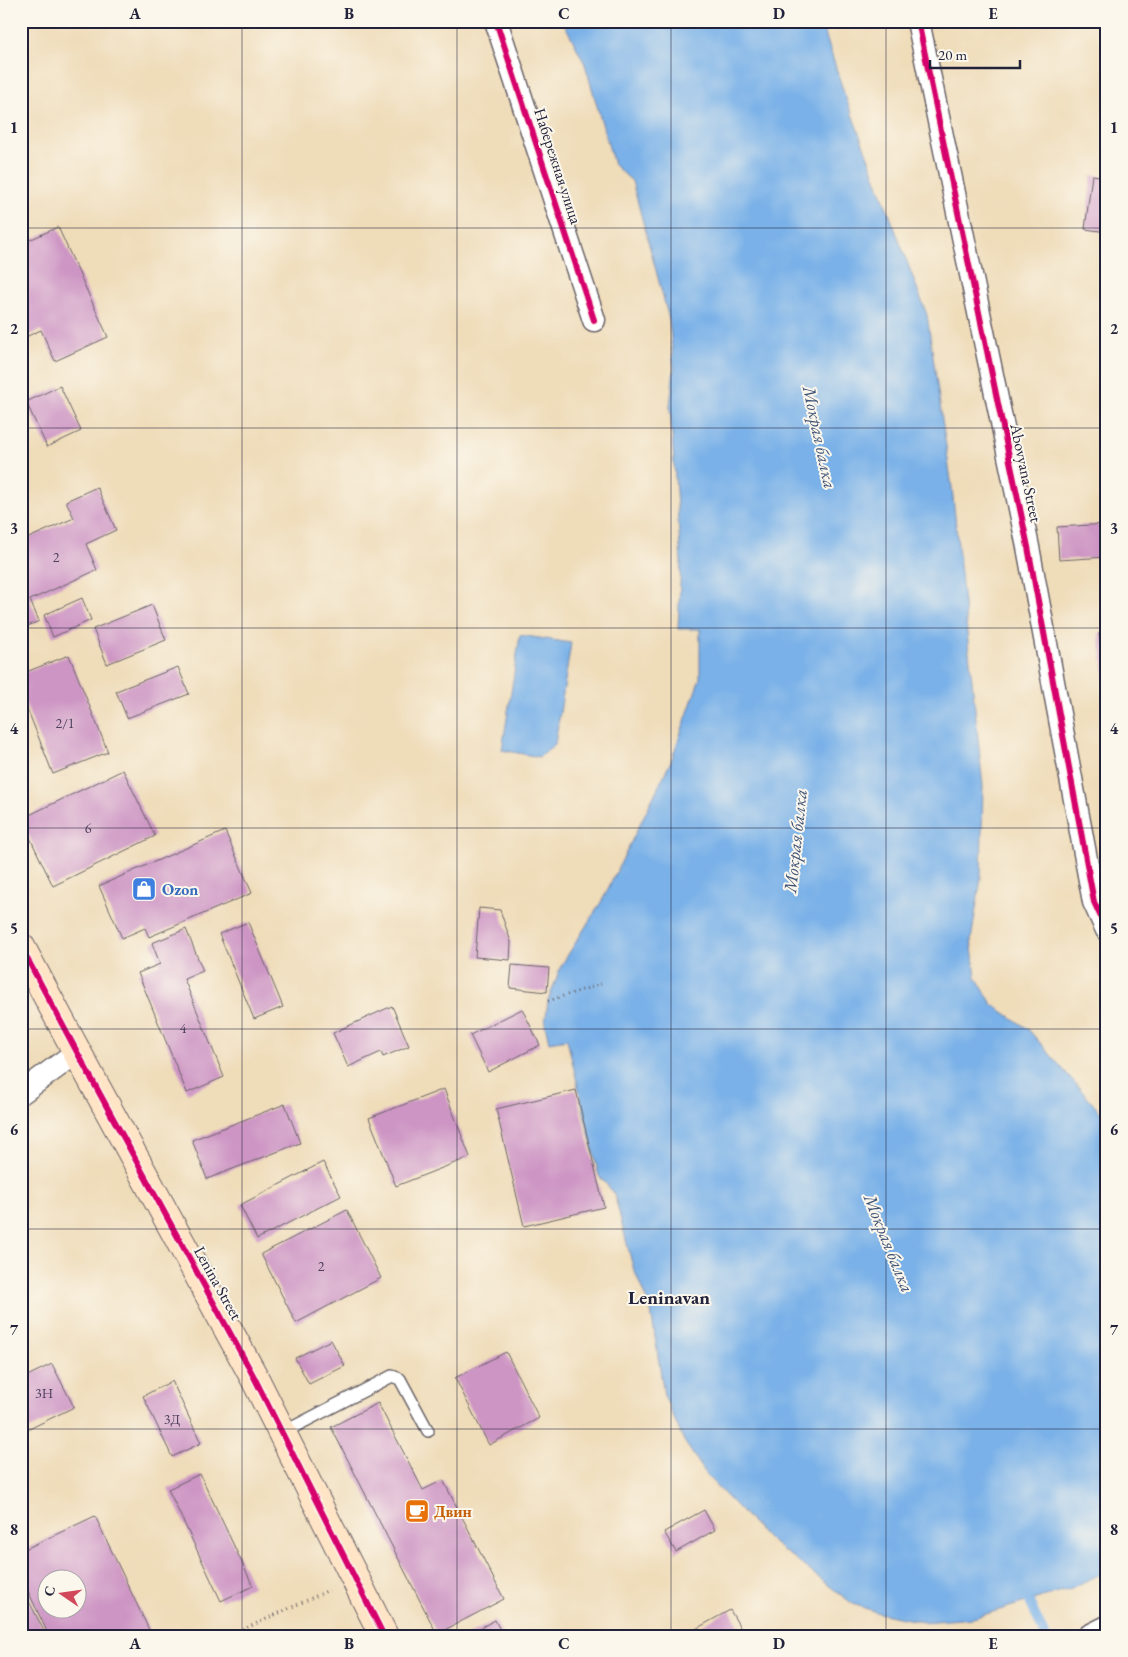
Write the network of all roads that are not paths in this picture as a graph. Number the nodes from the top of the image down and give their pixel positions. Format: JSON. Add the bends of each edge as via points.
{"nodes":[{"id":1,"x":496,"y":21,"type":"edge"},
{"id":2,"x":918,"y":21,"type":"edge"},
{"id":3,"x":594,"y":320,"type":"dead end"},
{"id":4,"x":1107,"y":930,"type":"edge"},
{"id":5,"x":21,"y":947,"type":"edge"},
{"id":6,"x":76,"y":1052,"type":"junction"},
{"id":7,"x":21,"y":1093,"type":"edge"},
{"id":8,"x":428,"y":1431,"type":"dead end"},
{"id":9,"x":282,"y":1433,"type":"junction"},
{"id":10,"x":1107,"y":1627,"type":"edge"},
{"id":11,"x":384,"y":1636,"type":"edge"},
{"id":12,"x":1089,"y":1636,"type":"edge"}],
"edges":[{"from":1,"to":3,"type":"street","name":"Набережная улица"},
{"from":2,"to":4,"type":"street","name":"Abovyana Street","via":[[1028,547],[1094,902]]},
{"from":5,"to":6,"type":"street","name":"Lenina Street"},
{"from":6,"to":7,"type":"street"},
{"from":6,"to":9,"type":"street","name":"Lenina Street"},
{"from":8,"to":9,"type":"lane","via":[[400,1379],[392,1376]]},
{"from":9,"to":11,"type":"street","name":"Lenina Street"},
{"from":10,"to":12,"type":"street"}]}
